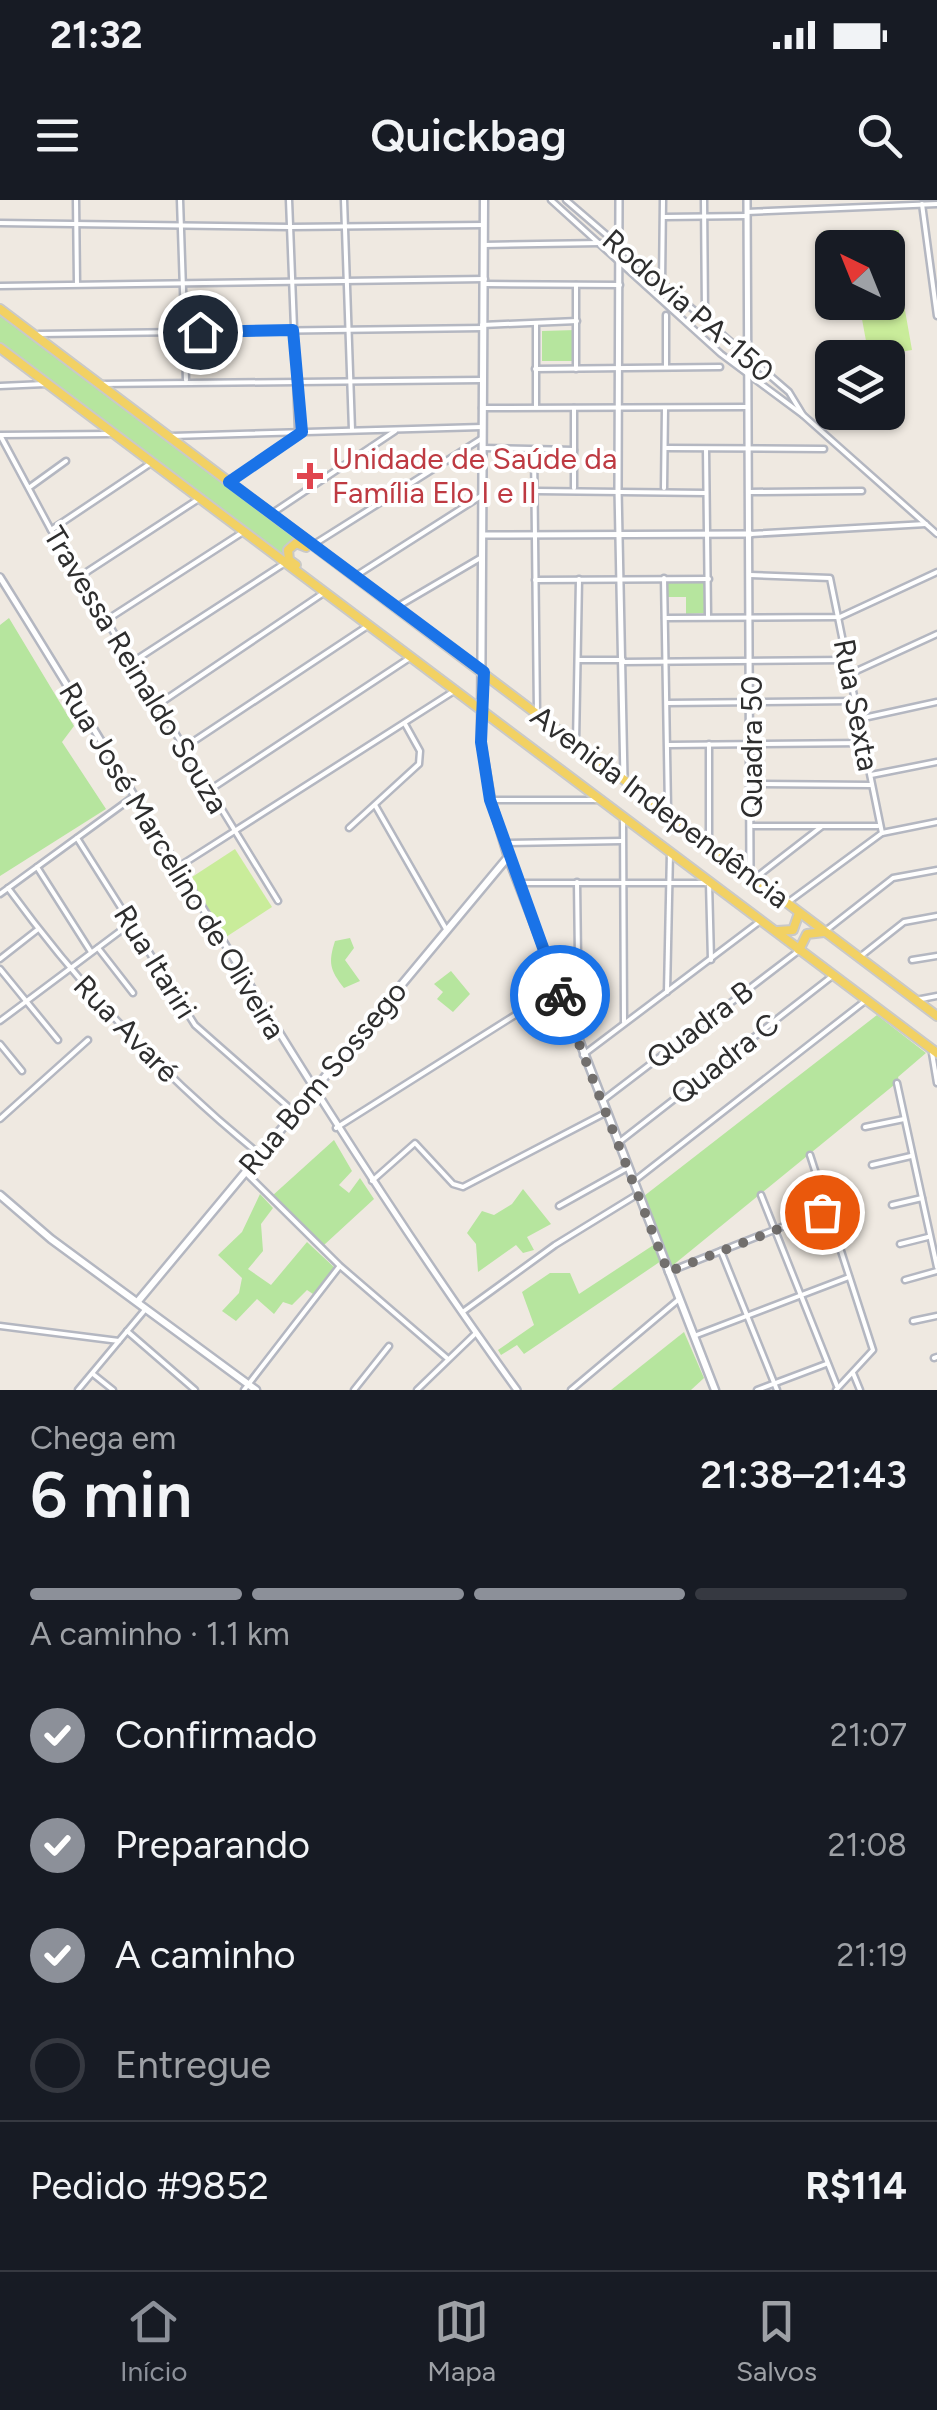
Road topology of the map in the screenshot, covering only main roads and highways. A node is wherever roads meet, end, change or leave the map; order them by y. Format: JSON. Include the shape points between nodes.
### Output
{"nodes":[{"id":1,"x":484,"y":200,"type":"edge"},
{"id":2,"x":0,"y":309,"type":"edge"},
{"id":3,"x":0,"y":348,"type":"edge"},
{"id":4,"x":368,"y":588,"type":"junction"},
{"id":5,"x":354,"y":615,"type":"junction"},
{"id":6,"x":484,"y":672,"type":"junction"},
{"id":7,"x":484,"y":712,"type":"junction"},
{"id":8,"x":508,"y":856,"type":"junction"},
{"id":9,"x":798,"y":911,"type":"junction"},
{"id":10,"x":773,"y":930,"type":"junction"},
{"id":11,"x":824,"y":932,"type":"junction"},
{"id":12,"x":799,"y":950,"type":"junction"},
{"id":13,"x":937,"y":1016,"type":"edge"},
{"id":14,"x":934,"y":1051,"type":"edge"},
{"id":15,"x":0,"y":1195,"type":"edge"},
{"id":16,"x":139,"y":1300,"type":"junction"},
{"id":17,"x":246,"y":1387,"type":"edge"},
{"id":18,"x":256,"y":1390,"type":"edge"},
{"id":19,"x":714,"y":1390,"type":"edge"}],
"edges":[{"from":1,"to":6,"type":"main road"},
{"from":2,"to":4,"type":"main road","name":"Avenida Independência"},
{"from":3,"to":5,"type":"main road","name":"Avenida Independência"},
{"from":4,"to":5,"type":"main road","via":[[301,544],[288,550],[289,560]]},
{"from":4,"to":6,"type":"main road","name":"Avenida Independência"},
{"from":5,"to":7,"type":"main road","name":"Avenida Independência"},
{"from":6,"to":7,"type":"main road"},
{"from":6,"to":9,"type":"main road","name":"Avenida Independência"},
{"from":7,"to":8,"type":"main road","via":[[481,742],[490,800]]},
{"from":7,"to":10,"type":"main road","name":"Avenida Independência"},
{"from":8,"to":16,"type":"main road","name":"Rua Bom Sossego"},
{"from":8,"to":19,"type":"main road"},
{"from":9,"to":10,"type":"main road","via":[[793,930]]},
{"from":9,"to":11,"type":"main road","name":"Avenida Independência"},
{"from":10,"to":12,"type":"main road","name":"Avenida Independência"},
{"from":11,"to":12,"type":"main road","via":[[808,934]]},
{"from":11,"to":13,"type":"main road","name":"Avenida Independência"},
{"from":12,"to":14,"type":"main road","name":"Avenida Independência"},
{"from":15,"to":16,"type":"main road"},
{"from":16,"to":17,"type":"main road"},
{"from":17,"to":18,"type":"main road"}]}
